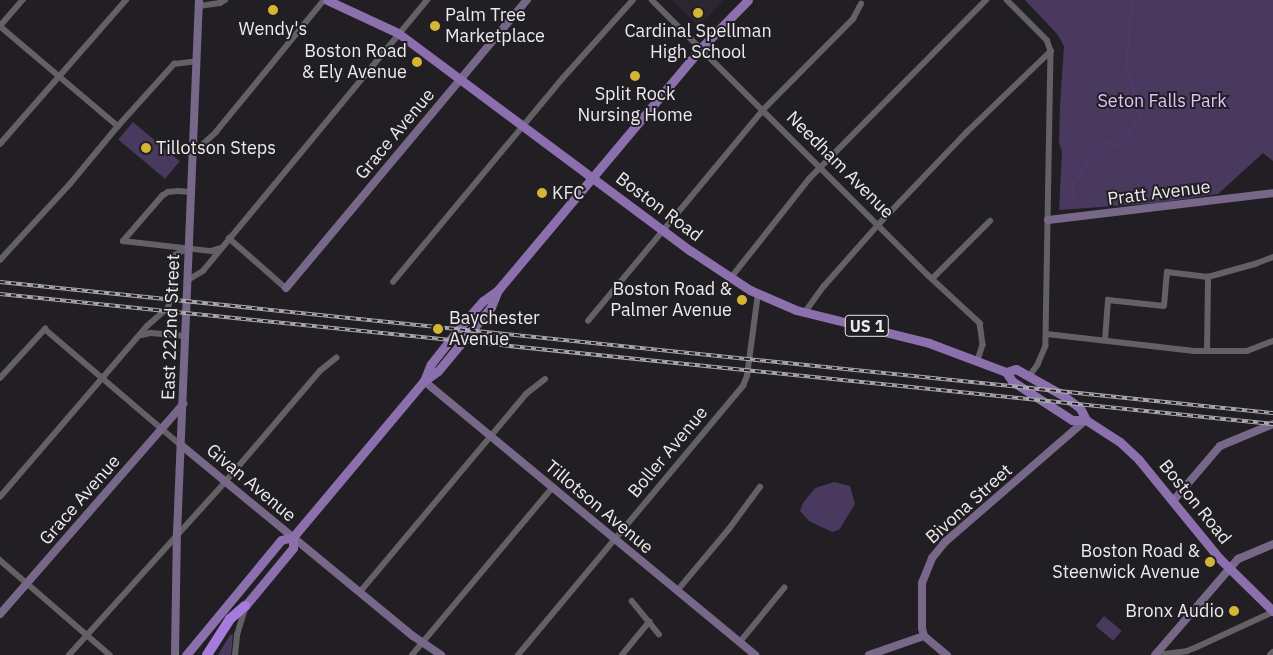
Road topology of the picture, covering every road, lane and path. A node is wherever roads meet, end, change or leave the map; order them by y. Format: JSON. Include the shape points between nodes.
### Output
{"nodes":[{"id":1,"x":23,"y":0,"type":"edge"},
{"id":2,"x":126,"y":0,"type":"edge"},
{"id":3,"x":225,"y":0,"type":"edge"},
{"id":4,"x":325,"y":0,"type":"edge"},
{"id":5,"x":427,"y":0,"type":"edge"},
{"id":6,"x":526,"y":0,"type":"edge"},
{"id":7,"x":633,"y":0,"type":"edge"},
{"id":8,"x":652,"y":0,"type":"edge"},
{"id":9,"x":748,"y":0,"type":"edge"},
{"id":10,"x":986,"y":0,"type":"edge"},
{"id":11,"x":1007,"y":0,"type":"edge"},
{"id":12,"x":199,"y":3,"type":"edge"},
{"id":13,"x":861,"y":4,"type":"dead end"},
{"id":14,"x":0,"y":26,"type":"edge"},
{"id":15,"x":398,"y":32,"type":"junction"},
{"id":16,"x":701,"y":48,"type":"junction"},
{"id":17,"x":1051,"y":51,"type":"junction"},
{"id":18,"x":197,"y":61,"type":"junction"},
{"id":19,"x":59,"y":77,"type":"junction"},
{"id":20,"x":460,"y":79,"type":"junction"},
{"id":21,"x":762,"y":110,"type":"junction"},
{"id":22,"x":118,"y":126,"type":"junction"},
{"id":23,"x":523,"y":126,"type":"junction"},
{"id":24,"x":0,"y":144,"type":"edge"},
{"id":25,"x":193,"y":153,"type":"junction"},
{"id":26,"x":820,"y":166,"type":"junction"},
{"id":27,"x":593,"y":178,"type":"junction"},
{"id":28,"x":191,"y":192,"type":"junction"},
{"id":29,"x":1273,"y":193,"type":"edge"},
{"id":30,"x":1048,"y":220,"type":"junction"},
{"id":31,"x":990,"y":221,"type":"dead end"},
{"id":32,"x":878,"y":225,"type":"junction"},
{"id":33,"x":663,"y":230,"type":"junction"},
{"id":34,"x":228,"y":238,"type":"junction"},
{"id":35,"x":222,"y":246,"type":"junction"},
{"id":36,"x":189,"y":248,"type":"junction"},
{"id":37,"x":1273,"y":257,"type":"edge"},
{"id":38,"x":0,"y":260,"type":"edge"},
{"id":39,"x":1208,"y":277,"type":"junction"},
{"id":40,"x":730,"y":279,"type":"junction"},
{"id":41,"x":932,"y":279,"type":"junction"},
{"id":42,"x":188,"y":280,"type":"junction"},
{"id":43,"x":393,"y":282,"type":"dead end"},
{"id":44,"x":286,"y":288,"type":"joint"},
{"id":45,"x":758,"y":294,"type":"junction"},
{"id":46,"x":805,"y":312,"type":"junction"},
{"id":47,"x":588,"y":321,"type":"dead end"},
{"id":48,"x":142,"y":334,"type":"junction"},
{"id":49,"x":1047,"y":334,"type":"junction"},
{"id":50,"x":186,"y":336,"type":"junction"},
{"id":51,"x":1105,"y":340,"type":"junction"},
{"id":52,"x":1273,"y":341,"type":"edge"},
{"id":53,"x":1207,"y":351,"type":"junction"},
{"id":54,"x":336,"y":358,"type":"dead end"},
{"id":55,"x":978,"y":360,"type":"junction"},
{"id":56,"x":1006,"y":372,"type":"junction"},
{"id":57,"x":1030,"y":376,"type":"junction"},
{"id":58,"x":0,"y":378,"type":"edge"},
{"id":59,"x":104,"y":378,"type":"junction"},
{"id":60,"x":545,"y":379,"type":"dead end"},
{"id":61,"x":424,"y":381,"type":"junction"},
{"id":62,"x":183,"y":404,"type":"junction"},
{"id":63,"x":1086,"y":420,"type":"junction"},
{"id":64,"x":1273,"y":424,"type":"edge"},
{"id":65,"x":162,"y":429,"type":"junction"},
{"id":66,"x":490,"y":436,"type":"junction"},
{"id":67,"x":181,"y":445,"type":"junction"},
{"id":68,"x":226,"y":481,"type":"junction"},
{"id":69,"x":760,"y":487,"type":"dead end"},
{"id":70,"x":552,"y":488,"type":"junction"},
{"id":71,"x":0,"y":497,"type":"edge"},
{"id":72,"x":1173,"y":501,"type":"junction"},
{"id":73,"x":177,"y":533,"type":"junction"},
{"id":74,"x":293,"y":537,"type":"junction"},
{"id":75,"x":614,"y":539,"type":"junction"},
{"id":76,"x":1273,"y":544,"type":"edge"},
{"id":77,"x":0,"y":560,"type":"edge"},
{"id":78,"x":1230,"y":569,"type":"junction"},
{"id":79,"x":27,"y":583,"type":"junction"},
{"id":80,"x":784,"y":588,"type":"dead end"},
{"id":81,"x":678,"y":591,"type":"junction"},
{"id":82,"x":360,"y":592,"type":"junction"},
{"id":83,"x":632,"y":601,"type":"dead end"},
{"id":84,"x":245,"y":606,"type":"junction"},
{"id":85,"x":1273,"y":611,"type":"edge"},
{"id":86,"x":0,"y":614,"type":"edge"},
{"id":87,"x":649,"y":622,"type":"junction"},
{"id":88,"x":659,"y":634,"type":"dead end"},
{"id":89,"x":87,"y":635,"type":"junction"},
{"id":90,"x":924,"y":636,"type":"junction"},
{"id":91,"x":423,"y":642,"type":"junction"},
{"id":92,"x":740,"y":642,"type":"junction"},
{"id":93,"x":1273,"y":652,"type":"edge"},
{"id":94,"x":69,"y":655,"type":"edge"},
{"id":95,"x":110,"y":655,"type":"edge"},
{"id":96,"x":175,"y":655,"type":"edge"},
{"id":97,"x":186,"y":655,"type":"edge"},
{"id":98,"x":207,"y":655,"type":"edge"},
{"id":99,"x":235,"y":655,"type":"edge"},
{"id":100,"x":412,"y":655,"type":"edge"},
{"id":101,"x":441,"y":655,"type":"edge"},
{"id":102,"x":518,"y":655,"type":"edge"},
{"id":103,"x":622,"y":655,"type":"edge"},
{"id":104,"x":755,"y":655,"type":"edge"},
{"id":105,"x":869,"y":655,"type":"edge"},
{"id":106,"x":947,"y":655,"type":"edge"},
{"id":107,"x":1156,"y":655,"type":"edge"},
{"id":108,"x":1270,"y":655,"type":"edge"}],
"edges":[{"from":1,"to":14,"type":"street"},
{"from":2,"to":19,"type":"street"},
{"from":3,"to":12,"type":"street"},
{"from":4,"to":15,"type":"main road","name":"Boston Road","number":"US 1"},
{"from":4,"to":25,"type":"street","via":[[216,132]]},
{"from":5,"to":15,"type":"street"},
{"from":6,"to":20,"type":"street","name":"Grace Avenue"},
{"from":7,"to":23,"type":"street"},
{"from":8,"to":16,"type":"street","name":"Needham Avenue"},
{"from":9,"to":16,"type":"main road"},
{"from":10,"to":26,"type":"street"},
{"from":11,"to":17,"type":"street","via":[[1047,40]]},
{"from":12,"to":18,"type":"street","name":"East 222nd Street"},
{"from":13,"to":21,"type":"street","via":[[853,19]]},
{"from":14,"to":19,"type":"street"},
{"from":15,"to":20,"type":"main road","name":"Boston Road","number":"US 1"},
{"from":15,"to":34,"type":"street"},
{"from":16,"to":21,"type":"street","name":"Needham Avenue"},
{"from":16,"to":27,"type":"main road"},
{"from":17,"to":30,"type":"street"},
{"from":17,"to":32,"type":"street"},
{"from":18,"to":22,"type":"street","via":[[174,64]]},
{"from":18,"to":25,"type":"street","name":"East 222nd Street"},
{"from":19,"to":22,"type":"street"},
{"from":19,"to":24,"type":"street"},
{"from":20,"to":23,"type":"main road","name":"Boston Road","number":"US 1"},
{"from":20,"to":44,"type":"street","name":"Grace Avenue"},
{"from":21,"to":26,"type":"street","name":"Needham Avenue"},
{"from":21,"to":33,"type":"street"},
{"from":22,"to":38,"type":"street"},
{"from":23,"to":27,"type":"main road","name":"Boston Road","number":"US 1"},
{"from":23,"to":43,"type":"street"},
{"from":25,"to":28,"type":"street","name":"East 222nd Street"},
{"from":26,"to":32,"type":"street","name":"Needham Avenue"},
{"from":26,"to":40,"type":"street"},
{"from":27,"to":33,"type":"main road","name":"Boston Road","number":"US 1"},
{"from":27,"to":61,"type":"main road","via":[[498,290],[483,301],[461,326],[431,364]]},
{"from":28,"to":36,"type":"street","name":"East 222nd Street"},
{"from":28,"to":36,"type":"street","via":[[168,192],[162,196],[123,240]]},
{"from":29,"to":30,"type":"street","name":"Pratt Avenue"},
{"from":30,"to":49,"type":"street"},
{"from":31,"to":41,"type":"street"},
{"from":32,"to":41,"type":"street","name":"Needham Avenue"},
{"from":32,"to":46,"type":"street"},
{"from":33,"to":40,"type":"main road","name":"Boston Road","number":"US 1"},
{"from":33,"to":47,"type":"street"},
{"from":34,"to":35,"type":"street"},
{"from":34,"to":44,"type":"street"},
{"from":35,"to":36,"type":"street","via":[[212,251]]},
{"from":35,"to":42,"type":"street","via":[[198,276]]},
{"from":36,"to":42,"type":"street","name":"East 222nd Street"},
{"from":36,"to":48,"type":"street","via":[[173,256],[168,308]]},
{"from":37,"to":39,"type":"street"},
{"from":39,"to":51,"type":"street","via":[[1167,272],[1164,306],[1108,300]]},
{"from":39,"to":53,"type":"street"},
{"from":40,"to":45,"type":"main road","name":"Boston Road","number":"US 1"},
{"from":41,"to":55,"type":"street","name":"Needham Avenue","via":[[980,323],[983,344]]},
{"from":42,"to":50,"type":"street","name":"East 222nd Street"},
{"from":45,"to":46,"type":"main road","name":"Boston Road","number":"US 1"},
{"from":45,"to":75,"type":"street","name":"Boller Avenue","via":[[743,386]]},
{"from":46,"to":55,"type":"main road","name":"Boston Road","number":"US 1","via":[[916,339]]},
{"from":48,"to":50,"type":"street"},
{"from":48,"to":59,"type":"street"},
{"from":49,"to":51,"type":"street"},
{"from":49,"to":57,"type":"street","via":[[1042,357]]},
{"from":50,"to":62,"type":"street","name":"East 222nd Street"},
{"from":51,"to":53,"type":"street"},
{"from":52,"to":53,"type":"street","via":[[1247,351]]},
{"from":54,"to":68,"type":"street","via":[[320,371]]},
{"from":55,"to":56,"type":"main road","name":"Boston Road","number":"US 1"},
{"from":56,"to":57,"type":"main road","name":"Boston Road","number":"US 1","via":[[1016,369]]},
{"from":56,"to":63,"type":"main road","name":"Boston Road","number":"US 1","via":[[1012,381],[1072,420]]},
{"from":57,"to":63,"type":"main road","name":"Boston Road","number":"US 1","via":[[1080,408]]},
{"from":58,"to":59,"type":"street","name":"Givan Avenue","via":[[45,329]]},
{"from":59,"to":65,"type":"street","name":"Givan Avenue"},
{"from":59,"to":71,"type":"street"},
{"from":60,"to":66,"type":"street","via":[[526,394]]},
{"from":61,"to":66,"type":"street","name":"Tillotson Avenue"},
{"from":61,"to":74,"type":"main road"},
{"from":62,"to":65,"type":"street","name":"Grace Avenue"},
{"from":62,"to":67,"type":"street","name":"East 222nd Street"},
{"from":63,"to":72,"type":"main road","name":"Boston Road","number":"US 1","via":[[1129,450]]},
{"from":63,"to":90,"type":"street","name":"Bivona Street","via":[[945,542],[932,558],[922,584]]},
{"from":64,"to":72,"type":"street","via":[[1220,446]]},
{"from":65,"to":67,"type":"street","name":"Givan Avenue"},
{"from":65,"to":79,"type":"street","name":"Grace Avenue"},
{"from":66,"to":70,"type":"street","name":"Tillotson Avenue"},
{"from":66,"to":82,"type":"street"},
{"from":67,"to":68,"type":"street","name":"Givan Avenue"},
{"from":67,"to":73,"type":"street","name":"East 222nd Street"},
{"from":68,"to":73,"type":"street"},
{"from":68,"to":74,"type":"street","name":"Givan Avenue"},
{"from":69,"to":81,"type":"street"},
{"from":70,"to":75,"type":"street","name":"Tillotson Avenue"},
{"from":70,"to":91,"type":"street"},
{"from":72,"to":78,"type":"main road","name":"Boston Road","number":"US 1"},
{"from":73,"to":89,"type":"street"},
{"from":73,"to":96,"type":"street","name":"East 222nd Street"},
{"from":74,"to":82,"type":"street","name":"Givan Avenue"},
{"from":74,"to":84,"type":"main road","via":[[293,548]]},
{"from":74,"to":97,"type":"main road","via":[[281,540]]},
{"from":75,"to":81,"type":"street","name":"Tillotson Avenue"},
{"from":75,"to":102,"type":"street","name":"Boller Avenue"},
{"from":76,"to":78,"type":"street","via":[[1238,559]]},
{"from":77,"to":79,"type":"street"},
{"from":78,"to":85,"type":"main road","name":"Boston Road","number":"US 1"},
{"from":78,"to":107,"type":"street"},
{"from":79,"to":86,"type":"street","name":"Grace Avenue"},
{"from":79,"to":89,"type":"street"},
{"from":80,"to":92,"type":"street"},
{"from":81,"to":92,"type":"street","name":"Tillotson Avenue"},
{"from":82,"to":91,"type":"street","name":"Givan Avenue"},
{"from":83,"to":87,"type":"street"},
{"from":84,"to":98,"type":"highway","via":[[230,619]]},
{"from":84,"to":99,"type":"street"},
{"from":85,"to":107,"type":"street","via":[[1197,648]]},
{"from":87,"to":88,"type":"street"},
{"from":87,"to":103,"type":"street"},
{"from":89,"to":94,"type":"street"},
{"from":89,"to":95,"type":"street"},
{"from":90,"to":105,"type":"street"},
{"from":90,"to":106,"type":"street"},
{"from":91,"to":100,"type":"street"},
{"from":91,"to":101,"type":"street","name":"Givan Avenue"},
{"from":92,"to":104,"type":"street","name":"Tillotson Avenue"},
{"from":93,"to":108,"type":"street"}]}
